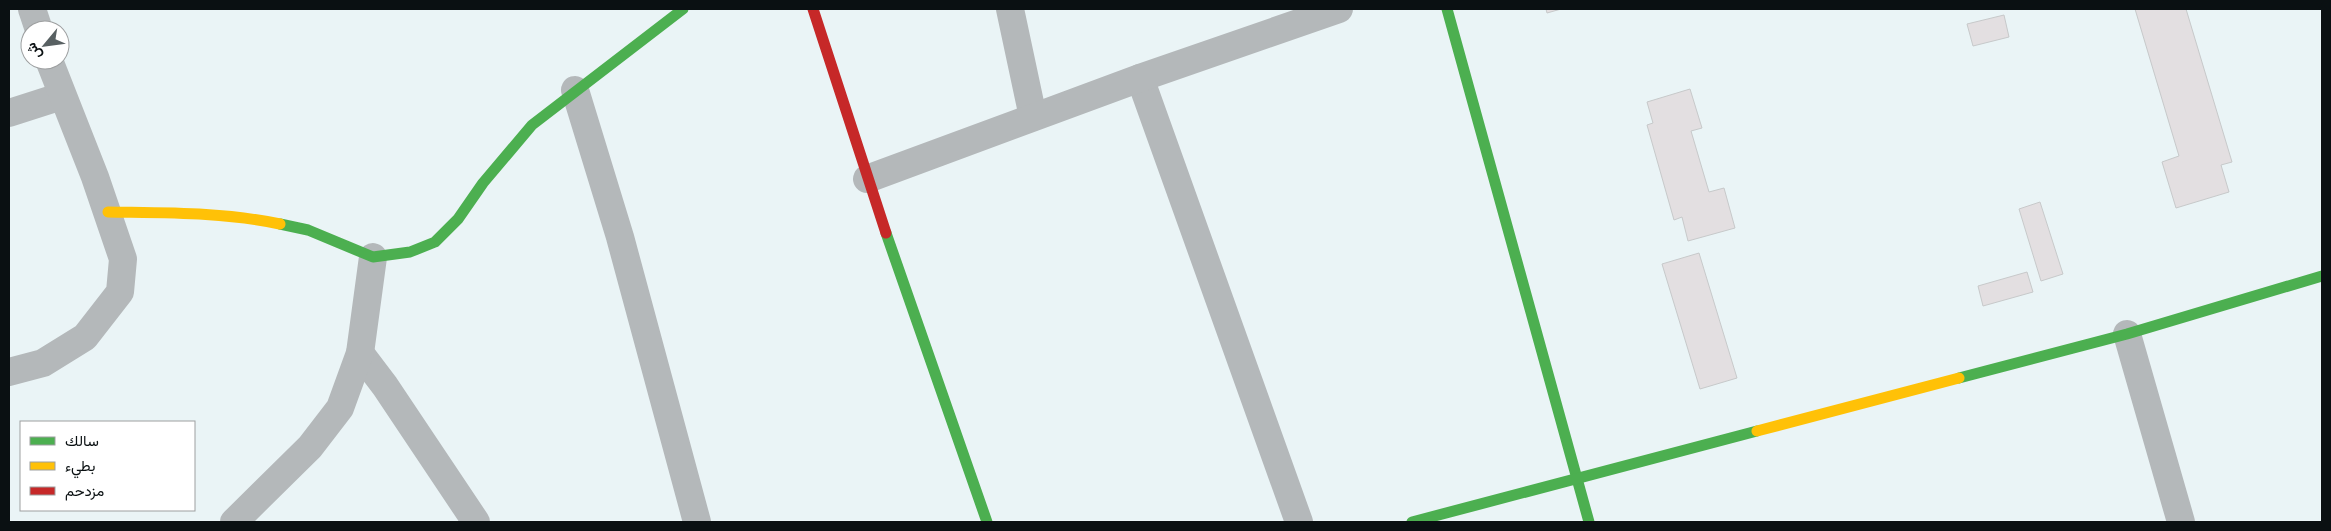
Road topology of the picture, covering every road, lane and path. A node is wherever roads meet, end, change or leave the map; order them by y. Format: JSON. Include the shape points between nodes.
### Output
{"nodes":[{"id":1,"x":683,"y":9,"type":"edge"},
{"id":2,"x":813,"y":9,"type":"edge"},
{"id":3,"x":1010,"y":9,"type":"edge"},
{"id":4,"x":1339,"y":9,"type":"edge"},
{"id":5,"x":1447,"y":9,"type":"edge"},
{"id":6,"x":53,"y":70,"type":"edge"},
{"id":7,"x":1140,"y":78,"type":"junction"},
{"id":8,"x":575,"y":90,"type":"junction"},
{"id":9,"x":62,"y":96,"type":"junction"},
{"id":10,"x":9,"y":113,"type":"edge"},
{"id":11,"x":1033,"y":118,"type":"junction"},
{"id":12,"x":867,"y":179,"type":"junction"},
{"id":13,"x":108,"y":212,"type":"junction"},
{"id":14,"x":373,"y":257,"type":"junction"},
{"id":15,"x":2322,"y":276,"type":"edge"},
{"id":16,"x":2127,"y":334,"type":"junction"},
{"id":17,"x":360,"y":353,"type":"junction"},
{"id":18,"x":9,"y":372,"type":"edge"},
{"id":19,"x":1576,"y":478,"type":"junction"},
{"id":20,"x":234,"y":522,"type":"edge"},
{"id":21,"x":476,"y":522,"type":"edge"},
{"id":22,"x":696,"y":522,"type":"edge"},
{"id":23,"x":987,"y":522,"type":"edge"},
{"id":24,"x":1299,"y":522,"type":"edge"},
{"id":25,"x":1412,"y":522,"type":"edge"},
{"id":26,"x":1589,"y":522,"type":"edge"},
{"id":27,"x":2181,"y":522,"type":"edge"}],
"edges":[{"from":1,"to":8,"type":"street"},
{"from":2,"to":12,"type":"street"},
{"from":3,"to":11,"type":"street"},
{"from":4,"to":7,"type":"street"},
{"from":5,"to":19,"type":"street"},
{"from":6,"to":9,"type":"street"},
{"from":7,"to":11,"type":"street"},
{"from":7,"to":24,"type":"street"},
{"from":8,"to":14,"type":"street","via":[[532,124],[483,182],[458,219],[435,242],[410,252]]},
{"from":8,"to":22,"type":"street","via":[[620,237]]},
{"from":9,"to":10,"type":"street"},
{"from":9,"to":13,"type":"street"},
{"from":11,"to":12,"type":"street"},
{"from":12,"to":23,"type":"street"},
{"from":13,"to":14,"type":"street","via":[[191,212],[246,217],[308,230]]},
{"from":13,"to":18,"type":"street","via":[[124,260],[120,292],[85,337],[44,363]]},
{"from":14,"to":17,"type":"street"},
{"from":15,"to":16,"type":"street"},
{"from":16,"to":19,"type":"street"},
{"from":16,"to":27,"type":"street"},
{"from":17,"to":20,"type":"street","via":[[340,408],[310,447]]},
{"from":17,"to":21,"type":"street"},
{"from":19,"to":25,"type":"street"},
{"from":19,"to":26,"type":"street"}]}
